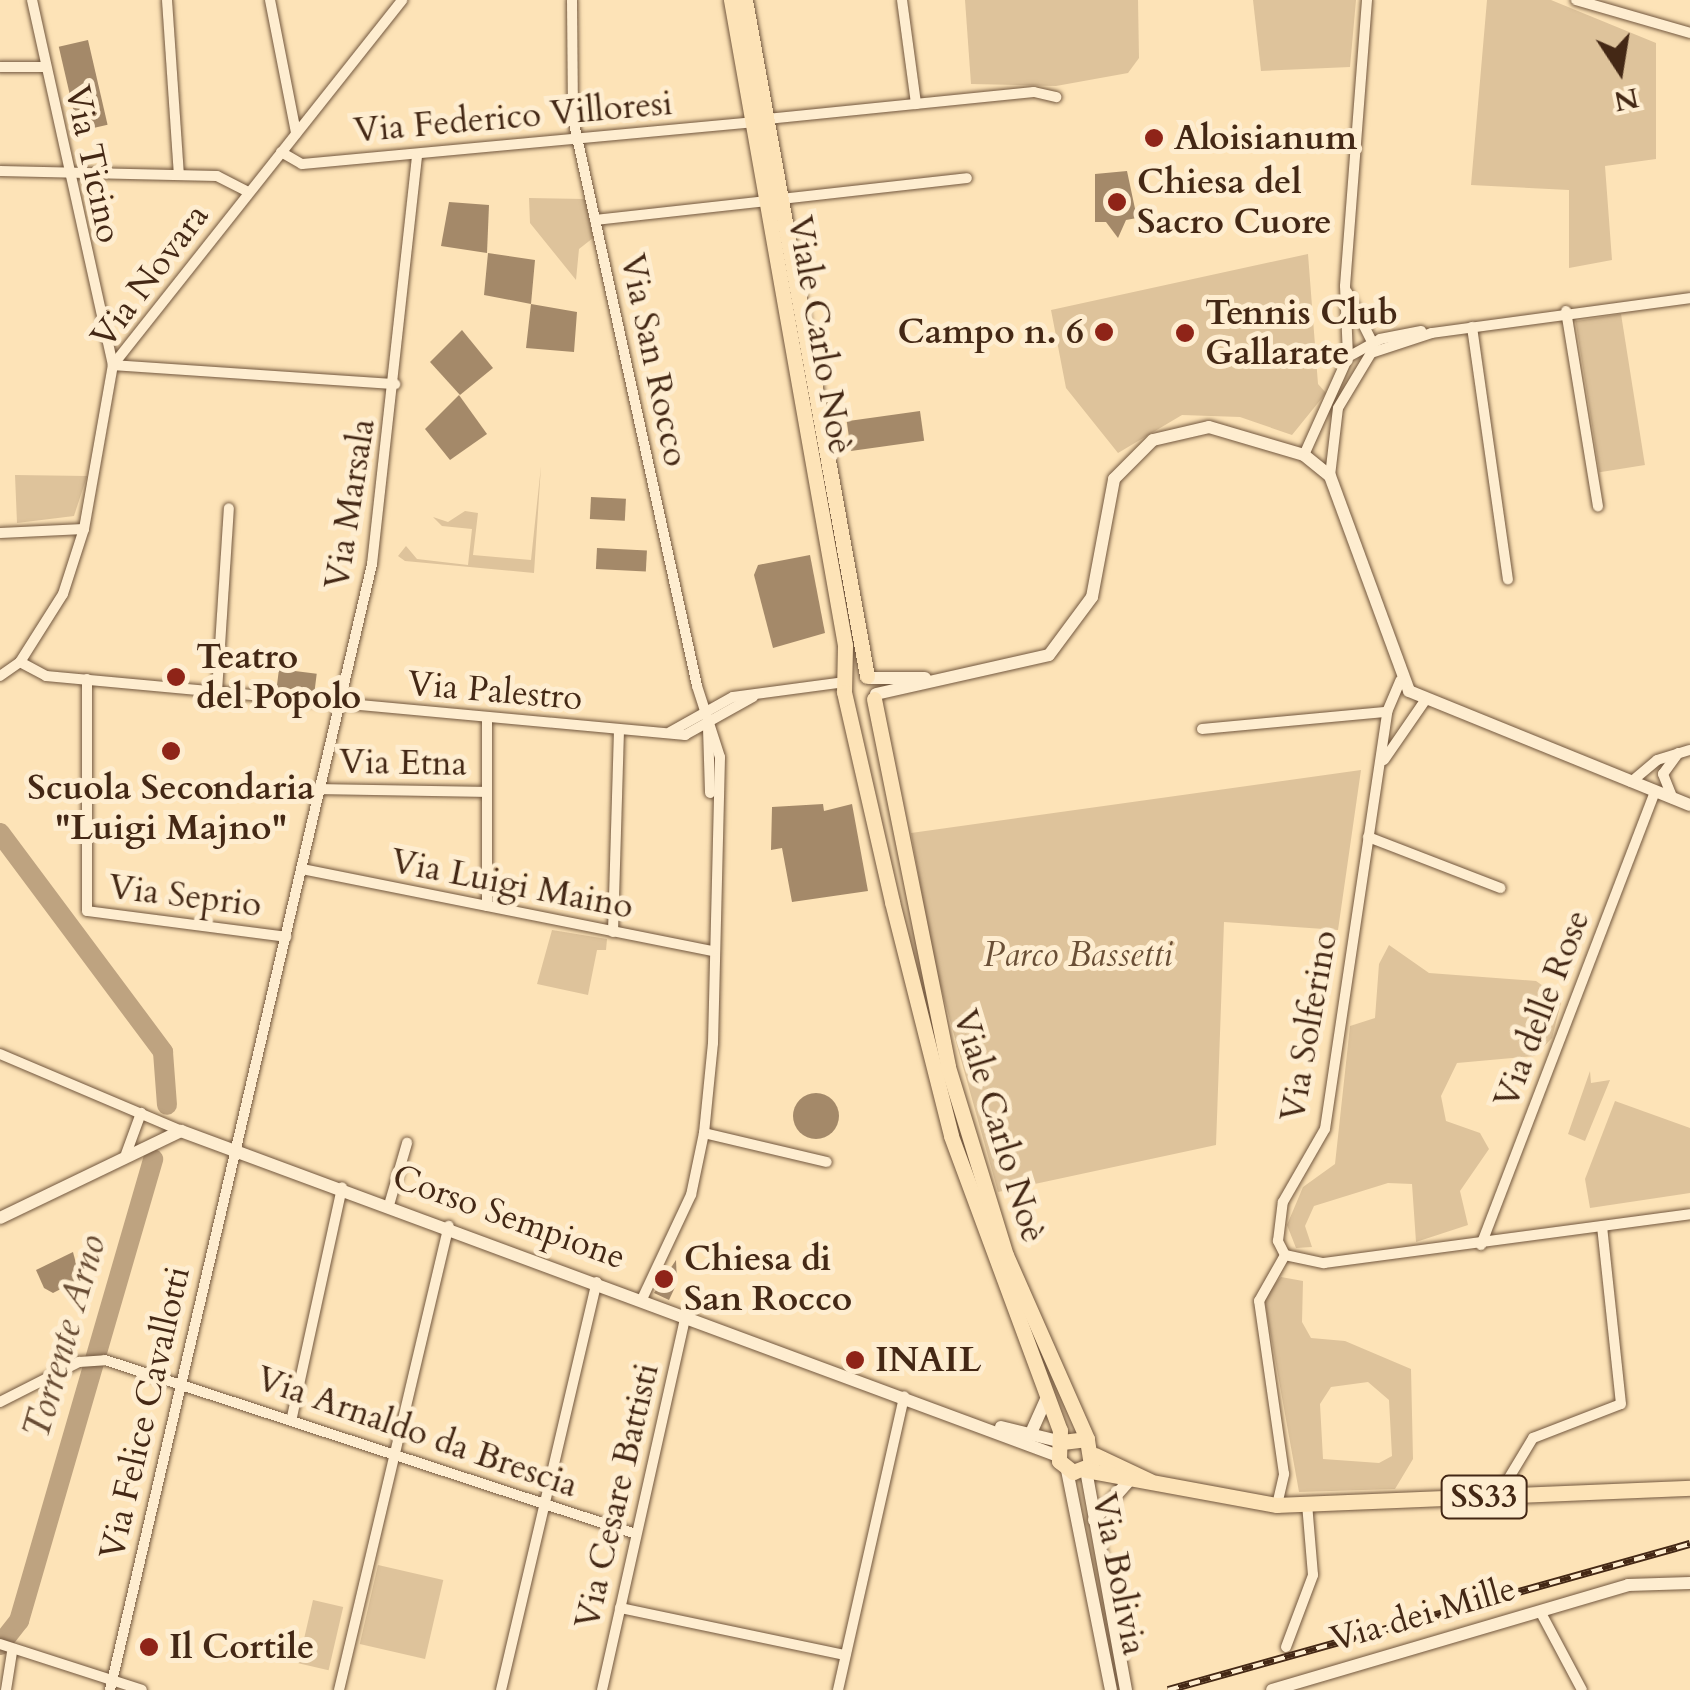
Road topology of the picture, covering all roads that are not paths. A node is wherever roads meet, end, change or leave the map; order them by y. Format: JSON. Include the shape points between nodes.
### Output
{"nodes":[{"id":1,"x":32,"y":0,"type":"edge"},
{"id":2,"x":167,"y":0,"type":"edge"},
{"id":3,"x":270,"y":0,"type":"edge"},
{"id":4,"x":402,"y":0,"type":"edge"},
{"id":5,"x":572,"y":0,"type":"edge"},
{"id":6,"x":731,"y":0,"type":"edge"},
{"id":7,"x":745,"y":0,"type":"edge"},
{"id":8,"x":902,"y":0,"type":"edge"},
{"id":9,"x":1367,"y":0,"type":"edge"},
{"id":10,"x":1576,"y":0,"type":"edge"},
{"id":11,"x":1690,"y":33,"type":"edge"},
{"id":12,"x":0,"y":67,"type":"edge"},
{"id":13,"x":44,"y":67,"type":"junction"},
{"id":14,"x":1056,"y":97,"type":"dead end"},
{"id":15,"x":916,"y":104,"type":"junction"},
{"id":16,"x":760,"y":121,"type":"junction"},
{"id":17,"x":296,"y":133,"type":"junction"},
{"id":18,"x":577,"y":138,"type":"junction"},
{"id":19,"x":281,"y":152,"type":"junction"},
{"id":20,"x":418,"y":154,"type":"junction"},
{"id":21,"x":0,"y":171,"type":"edge"},
{"id":22,"x":68,"y":173,"type":"junction"},
{"id":23,"x":179,"y":174,"type":"junction"},
{"id":24,"x":967,"y":178,"type":"dead end"},
{"id":25,"x":249,"y":192,"type":"junction"},
{"id":26,"x":774,"y":200,"type":"junction"},
{"id":27,"x":595,"y":220,"type":"junction"},
{"id":28,"x":1345,"y":286,"type":"junction"},
{"id":29,"x":1690,"y":298,"type":"edge"},
{"id":30,"x":1566,"y":311,"type":"junction"},
{"id":31,"x":1472,"y":327,"type":"junction"},
{"id":32,"x":1345,"y":338,"type":"junction"},
{"id":33,"x":101,"y":339,"type":"junction"},
{"id":34,"x":124,"y":348,"type":"junction"},
{"id":35,"x":1370,"y":348,"type":"junction"},
{"id":36,"x":1348,"y":356,"type":"junction"},
{"id":37,"x":113,"y":365,"type":"junction"},
{"id":38,"x":396,"y":384,"type":"junction"},
{"id":39,"x":1304,"y":455,"type":"junction"},
{"id":40,"x":1330,"y":476,"type":"junction"},
{"id":41,"x":1598,"y":506,"type":"dead end"},
{"id":42,"x":229,"y":508,"type":"dead end"},
{"id":43,"x":84,"y":528,"type":"junction"},
{"id":44,"x":0,"y":532,"type":"edge"},
{"id":45,"x":1508,"y":580,"type":"dead end"},
{"id":46,"x":20,"y":662,"type":"junction"},
{"id":47,"x":3,"y":670,"type":"edge"},
{"id":48,"x":87,"y":679,"type":"junction"},
{"id":49,"x":1400,"y":681,"type":"junction"},
{"id":50,"x":872,"y":687,"type":"junction"},
{"id":51,"x":848,"y":691,"type":"junction"},
{"id":52,"x":216,"y":692,"type":"junction"},
{"id":53,"x":753,"y":698,"type":"junction"},
{"id":54,"x":1424,"y":702,"type":"junction"},
{"id":55,"x":339,"y":705,"type":"junction"},
{"id":56,"x":1387,"y":712,"type":"junction"},
{"id":57,"x":706,"y":714,"type":"junction"},
{"id":58,"x":488,"y":720,"type":"junction"},
{"id":59,"x":708,"y":728,"type":"junction"},
{"id":60,"x":1202,"y":729,"type":"dead end"},
{"id":61,"x":620,"y":730,"type":"junction"},
{"id":62,"x":670,"y":732,"type":"junction"},
{"id":63,"x":1684,"y":751,"type":"edge"},
{"id":64,"x":1378,"y":775,"type":"junction"},
{"id":65,"x":1630,"y":782,"type":"junction"},
{"id":66,"x":320,"y":788,"type":"junction"},
{"id":67,"x":486,"y":792,"type":"junction"},
{"id":68,"x":1654,"y":792,"type":"junction"},
{"id":69,"x":1673,"y":799,"type":"junction"},
{"id":70,"x":1690,"y":805,"type":"edge"},
{"id":71,"x":1368,"y":837,"type":"junction"},
{"id":72,"x":302,"y":870,"type":"junction"},
{"id":73,"x":1500,"y":888,"type":"dead end"},
{"id":74,"x":487,"y":907,"type":"junction"},
{"id":75,"x":613,"y":932,"type":"junction"},
{"id":76,"x":286,"y":936,"type":"junction"},
{"id":77,"x":712,"y":951,"type":"junction"},
{"id":78,"x":0,"y":1054,"type":"edge"},
{"id":79,"x":141,"y":1114,"type":"junction"},
{"id":80,"x":181,"y":1131,"type":"junction"},
{"id":81,"x":704,"y":1132,"type":"junction"},
{"id":82,"x":407,"y":1144,"type":"dead end"},
{"id":83,"x":235,"y":1148,"type":"junction"},
{"id":84,"x":126,"y":1154,"type":"junction"},
{"id":85,"x":828,"y":1162,"type":"dead end"},
{"id":86,"x":342,"y":1187,"type":"junction"},
{"id":87,"x":389,"y":1205,"type":"junction"},
{"id":88,"x":1690,"y":1214,"type":"edge"},
{"id":89,"x":0,"y":1218,"type":"edge"},
{"id":90,"x":448,"y":1226,"type":"junction"},
{"id":91,"x":1602,"y":1227,"type":"junction"},
{"id":92,"x":1481,"y":1245,"type":"junction"},
{"id":93,"x":1286,"y":1255,"type":"junction"},
{"id":94,"x":597,"y":1282,"type":"junction"},
{"id":95,"x":642,"y":1299,"type":"junction"},
{"id":96,"x":686,"y":1315,"type":"junction"},
{"id":97,"x":181,"y":1380,"type":"junction"},
{"id":98,"x":904,"y":1395,"type":"junction"},
{"id":99,"x":1048,"y":1397,"type":"junction"},
{"id":100,"x":0,"y":1402,"type":"edge"},
{"id":101,"x":292,"y":1417,"type":"junction"},
{"id":102,"x":984,"y":1425,"type":"junction"},
{"id":103,"x":1031,"y":1433,"type":"junction"},
{"id":104,"x":1087,"y":1439,"type":"junction"},
{"id":105,"x":395,"y":1454,"type":"junction"},
{"id":106,"x":1062,"y":1456,"type":"junction"},
{"id":107,"x":1090,"y":1462,"type":"junction"},
{"id":108,"x":1127,"y":1483,"type":"junction"},
{"id":109,"x":1690,"y":1488,"type":"edge"},
{"id":110,"x":1172,"y":1491,"type":"junction"},
{"id":111,"x":1498,"y":1496,"type":"junction"},
{"id":112,"x":1307,"y":1504,"type":"junction"},
{"id":113,"x":544,"y":1505,"type":"junction"},
{"id":114,"x":1277,"y":1506,"type":"junction"},
{"id":115,"x":1094,"y":1522,"type":"junction"},
{"id":116,"x":636,"y":1534,"type":"junction"},
{"id":117,"x":1690,"y":1584,"type":"edge"},
{"id":118,"x":620,"y":1608,"type":"junction"},
{"id":119,"x":1540,"y":1611,"type":"junction"},
{"id":120,"x":1286,"y":1647,"type":"dead end"},
{"id":121,"x":6,"y":1648,"type":"edge"},
{"id":122,"x":845,"y":1655,"type":"junction"},
{"id":123,"x":111,"y":1686,"type":"edge"},
{"id":124,"x":1295,"y":1686,"type":"edge"},
{"id":125,"x":6,"y":1690,"type":"edge"},
{"id":126,"x":142,"y":1690,"type":"edge"},
{"id":127,"x":338,"y":1690,"type":"edge"},
{"id":128,"x":501,"y":1690,"type":"edge"},
{"id":129,"x":602,"y":1690,"type":"edge"},
{"id":130,"x":838,"y":1690,"type":"edge"},
{"id":131,"x":1111,"y":1690,"type":"edge"},
{"id":132,"x":1126,"y":1690,"type":"edge"},
{"id":133,"x":1272,"y":1690,"type":"edge"},
{"id":134,"x":1582,"y":1690,"type":"edge"}],
"edges":[{"from":1,"to":13,"type":"street","name":"Via Ticino"},
{"from":2,"to":23,"type":"street"},
{"from":3,"to":17,"type":"street"},
{"from":4,"to":17,"type":"street","name":"Via Novara"},
{"from":5,"to":18,"type":"street","name":"Via San Rocco"},
{"from":6,"to":16,"type":"main road","name":"Viale Carlo Noè"},
{"from":7,"to":16,"type":"main road","name":"Viale Carlo Noè"},
{"from":8,"to":15,"type":"street"},
{"from":9,"to":28,"type":"street"},
{"from":10,"to":11,"type":"street"},
{"from":12,"to":13,"type":"street"},
{"from":13,"to":22,"type":"street","name":"Via Ticino"},
{"from":14,"to":15,"type":"street","name":"Via Federico Villoresi","via":[[1034,92]]},
{"from":15,"to":16,"type":"street","name":"Via Federico Villoresi"},
{"from":16,"to":18,"type":"street","name":"Via Federico Villoresi"},
{"from":16,"to":26,"type":"main road","name":"Viale Carlo Noè"},
{"from":17,"to":19,"type":"street","name":"Via Novara"},
{"from":18,"to":20,"type":"street","name":"Via Federico Villoresi"},
{"from":18,"to":27,"type":"street","name":"Via San Rocco"},
{"from":19,"to":20,"type":"street","name":"Via Federico Villoresi","via":[[302,164]]},
{"from":19,"to":25,"type":"street","name":"Via Novara"},
{"from":20,"to":38,"type":"street","name":"Via Marsala"},
{"from":21,"to":22,"type":"street"},
{"from":22,"to":23,"type":"street"},
{"from":22,"to":33,"type":"street","name":"Via Ticino"},
{"from":23,"to":25,"type":"street","via":[[228,177]]},
{"from":24,"to":26,"type":"street"},
{"from":25,"to":34,"type":"street","name":"Via Novara"},
{"from":26,"to":27,"type":"street"},
{"from":26,"to":50,"type":"main road","name":"Viale Carlo Noè"},
{"from":26,"to":51,"type":"main road","name":"Viale Carlo Noè"},
{"from":27,"to":57,"type":"street","name":"Via San Rocco"},
{"from":28,"to":32,"type":"street"},
{"from":28,"to":35,"type":"street"},
{"from":29,"to":30,"type":"street"},
{"from":30,"to":31,"type":"street"},
{"from":30,"to":41,"type":"street"},
{"from":31,"to":35,"type":"street"},
{"from":31,"to":45,"type":"street"},
{"from":32,"to":35,"type":"street"},
{"from":32,"to":36,"type":"street"},
{"from":33,"to":34,"type":"street"},
{"from":33,"to":37,"type":"street","name":"Via Ticino"},
{"from":34,"to":37,"type":"street","name":"Via Novara"},
{"from":35,"to":36,"type":"street"},
{"from":35,"to":40,"type":"street","via":[[1338,408]]},
{"from":36,"to":39,"type":"street"},
{"from":37,"to":38,"type":"street"},
{"from":37,"to":43,"type":"street","name":"Via Novara"},
{"from":38,"to":55,"type":"street","name":"Via Marsala","via":[[384,505]]},
{"from":39,"to":40,"type":"street"},
{"from":39,"to":50,"type":"street","via":[[1209,427],[1152,440],[1114,479],[1092,597],[1070,636],[1030,662]]},
{"from":40,"to":49,"type":"street"},
{"from":42,"to":52,"type":"street"},
{"from":43,"to":44,"type":"street"},
{"from":43,"to":46,"type":"street","name":"Via Novara","via":[[63,594]]},
{"from":46,"to":47,"type":"street","name":"Via Novara"},
{"from":46,"to":48,"type":"street","name":"Via Palestro","via":[[46,676]]},
{"from":48,"to":52,"type":"street","name":"Via Palestro"},
{"from":48,"to":76,"type":"street","name":"Via Seprio","via":[[87,911]]},
{"from":49,"to":54,"type":"street"},
{"from":49,"to":56,"type":"street","name":"Via Solferino"},
{"from":50,"to":51,"type":"main road"},
{"from":50,"to":51,"type":"main road"},
{"from":50,"to":104,"type":"main road","name":"Viale Carlo Noè","via":[[943,1052],[1006,1256]]},
{"from":51,"to":53,"type":"street","name":"Via Palestro"},
{"from":51,"to":99,"type":"main road","name":"Viale Carlo Noè","via":[[942,1101]]},
{"from":52,"to":55,"type":"street","name":"Via Palestro"},
{"from":53,"to":57,"type":"street","name":"Via Palestro","via":[[733,697]]},
{"from":53,"to":59,"type":"street","name":"Via Palestro"},
{"from":54,"to":64,"type":"street","name":"Via Solferino","via":[[1396,735]]},
{"from":54,"to":65,"type":"street"},
{"from":55,"to":58,"type":"street","name":"Via Palestro"},
{"from":55,"to":66,"type":"street","name":"Via Marsala"},
{"from":56,"to":60,"type":"street"},
{"from":56,"to":64,"type":"street","name":"Via Solferino"},
{"from":57,"to":59,"type":"street","name":"Via San Rocco"},
{"from":57,"to":62,"type":"street","name":"Via Palestro"},
{"from":58,"to":61,"type":"street","name":"Via Palestro"},
{"from":58,"to":67,"type":"street"},
{"from":59,"to":62,"type":"street","name":"Via Palestro"},
{"from":59,"to":77,"type":"street","name":"Via San Rocco","via":[[720,756]]},
{"from":61,"to":62,"type":"street","name":"Via Palestro"},
{"from":61,"to":75,"type":"street"},
{"from":63,"to":65,"type":"street"},
{"from":63,"to":69,"type":"street","via":[[1663,774]]},
{"from":64,"to":71,"type":"street","name":"Via Solferino"},
{"from":65,"to":68,"type":"street"},
{"from":66,"to":67,"type":"street","name":"Via Etna"},
{"from":66,"to":72,"type":"street","name":"Via Marsala"},
{"from":67,"to":74,"type":"street"},
{"from":68,"to":69,"type":"street"},
{"from":68,"to":92,"type":"street","name":"Via delle Rose"},
{"from":69,"to":70,"type":"street"},
{"from":71,"to":73,"type":"street"},
{"from":71,"to":93,"type":"street","name":"Via Solferino","via":[[1325,1129],[1283,1202],[1278,1241]]},
{"from":72,"to":74,"type":"street","name":"Via Luigi Maino"},
{"from":72,"to":76,"type":"street","name":"Via Marsala"},
{"from":74,"to":75,"type":"street","name":"Via Luigi Maino"},
{"from":75,"to":77,"type":"street","name":"Via Luigi Maino"},
{"from":76,"to":83,"type":"street","name":"Via Marsala"},
{"from":77,"to":81,"type":"street","name":"Via San Rocco"},
{"from":78,"to":79,"type":"street"},
{"from":79,"to":80,"type":"street"},
{"from":79,"to":84,"type":"street"},
{"from":80,"to":83,"type":"street","name":"Corso Sempione"},
{"from":80,"to":84,"type":"street"},
{"from":81,"to":85,"type":"street"},
{"from":81,"to":95,"type":"street","name":"Via San Rocco","via":[[691,1195]]},
{"from":82,"to":87,"type":"street"},
{"from":83,"to":86,"type":"street","name":"Corso Sempione"},
{"from":83,"to":97,"type":"street","name":"Via Felice Cavallotti"},
{"from":84,"to":89,"type":"street"},
{"from":86,"to":87,"type":"street","name":"Corso Sempione"},
{"from":86,"to":101,"type":"street"},
{"from":87,"to":90,"type":"street","name":"Corso Sempione"},
{"from":88,"to":91,"type":"street"},
{"from":90,"to":94,"type":"street","name":"Corso Sempione"},
{"from":90,"to":105,"type":"street"},
{"from":91,"to":92,"type":"street"},
{"from":91,"to":111,"type":"street","via":[[1621,1404],[1532,1438]]},
{"from":92,"to":93,"type":"street","via":[[1324,1264]]},
{"from":93,"to":114,"type":"street","via":[[1258,1301],[1284,1474]]},
{"from":94,"to":95,"type":"street","name":"Corso Sempione"},
{"from":94,"to":113,"type":"street"},
{"from":95,"to":96,"type":"street","name":"Corso Sempione"},
{"from":96,"to":98,"type":"street","name":"Corso Sempione"},
{"from":96,"to":116,"type":"street","name":"Via Cesare Battisti"},
{"from":97,"to":100,"type":"street","name":"Via Arnaldo da Brescia","via":[[104,1360],[79,1362]]},
{"from":97,"to":101,"type":"street","name":"Via Arnaldo da Brescia"},
{"from":97,"to":123,"type":"street","name":"Via Felice Cavallotti"},
{"from":98,"to":102,"type":"street","name":"Corso Sempione"},
{"from":98,"to":122,"type":"street"},
{"from":99,"to":103,"type":"street"},
{"from":99,"to":106,"type":"main road","name":"Viale Carlo Noè"},
{"from":101,"to":105,"type":"street","name":"Via Arnaldo da Brescia"},
{"from":102,"to":103,"type":"street","name":"Corso Sempione"},
{"from":102,"to":106,"type":"street","name":"Corso Sempione"},
{"from":103,"to":106,"type":"street","name":"Corso Sempione"},
{"from":104,"to":106,"type":"main road"},
{"from":104,"to":107,"type":"main road","name":"Viale Carlo Noè"},
{"from":105,"to":113,"type":"street","name":"Via Arnaldo da Brescia"},
{"from":105,"to":127,"type":"street"},
{"from":106,"to":107,"type":"main road"},
{"from":106,"to":131,"type":"street","name":"Via Bolivia"},
{"from":107,"to":108,"type":"main road"},
{"from":107,"to":110,"type":"main road"},
{"from":107,"to":115,"type":"street","name":"Via Bolivia"},
{"from":108,"to":110,"type":"main road"},
{"from":108,"to":115,"type":"street","name":"Via Bolivia","via":[[1105,1499]]},
{"from":109,"to":111,"type":"main road","number":"SS33"},
{"from":110,"to":114,"type":"main road"},
{"from":111,"to":112,"type":"main road","number":"SS33"},
{"from":112,"to":114,"type":"main road","number":"SS33"},
{"from":112,"to":120,"type":"street","via":[[1313,1575]]},
{"from":113,"to":116,"type":"street","name":"Via Arnaldo da Brescia"},
{"from":113,"to":128,"type":"street"},
{"from":115,"to":132,"type":"street","name":"Via Bolivia"},
{"from":116,"to":118,"type":"street","name":"Via Cesare Battisti"},
{"from":117,"to":119,"type":"street","via":[[1644,1581]]},
{"from":118,"to":122,"type":"street"},
{"from":118,"to":129,"type":"street","name":"Via Cesare Battisti"},
{"from":119,"to":124,"type":"street","name":"Via dei Mille"},
{"from":119,"to":134,"type":"street","name":"Via dei Mille"},
{"from":121,"to":123,"type":"street"},
{"from":121,"to":125,"type":"street"},
{"from":122,"to":130,"type":"street"},
{"from":123,"to":126,"type":"street"},
{"from":124,"to":133,"type":"street"}]}
